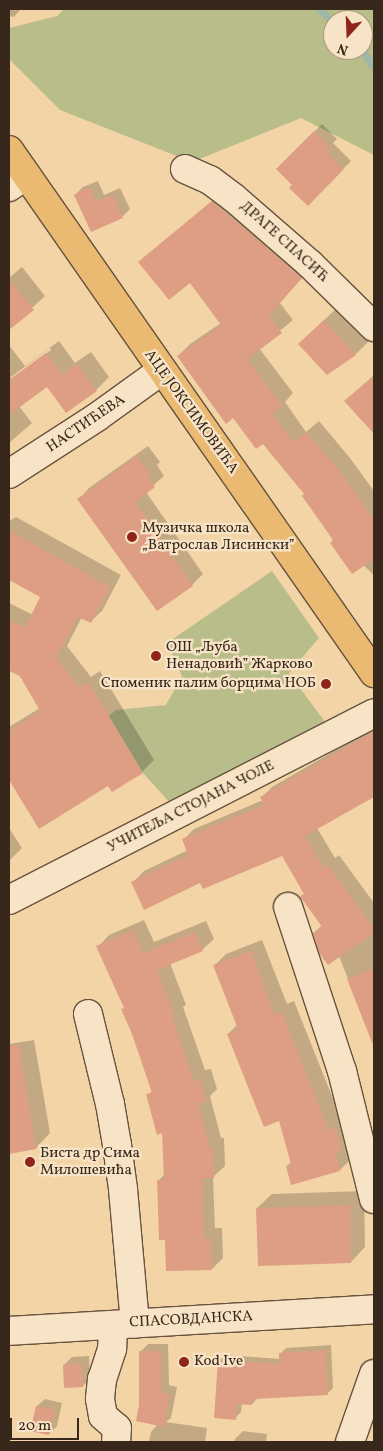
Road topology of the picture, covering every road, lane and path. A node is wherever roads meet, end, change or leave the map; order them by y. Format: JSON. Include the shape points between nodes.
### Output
{"nodes":[{"id":1,"x":9,"y":150,"type":"edge"},
{"id":2,"x":184,"y":169,"type":"dead end"},
{"id":3,"x":17,"y":181,"type":"edge"},
{"id":4,"x":374,"y":327,"type":"edge"},
{"id":5,"x":161,"y":371,"type":"junction"},
{"id":6,"x":9,"y":474,"type":"edge"},
{"id":7,"x":374,"y":673,"type":"edge"},
{"id":8,"x":374,"y":713,"type":"edge"},
{"id":9,"x":9,"y":900,"type":"edge"},
{"id":10,"x":288,"y":907,"type":"dead end"},
{"id":11,"x":88,"y":1014,"type":"dead end"},
{"id":12,"x":374,"y":1199,"type":"edge"},
{"id":13,"x":374,"y":1309,"type":"edge"},
{"id":14,"x":124,"y":1324,"type":"junction"},
{"id":15,"x":9,"y":1332,"type":"edge"},
{"id":16,"x":374,"y":1374,"type":"edge"},
{"id":17,"x":116,"y":1435,"type":"edge"},
{"id":18,"x":350,"y":1442,"type":"edge"}],
"edges":[{"from":1,"to":3,"type":"main road","name":"АЦЕ ЈОКСИМОВИЋА"},
{"from":2,"to":4,"type":"street","name":"ДРАГЕ СПАСИЋ","via":[[210,180],[234,198],[310,264]]},
{"from":3,"to":5,"type":"main road","name":"АЦЕ ЈОКСИМОВИЋА"},
{"from":5,"to":6,"type":"street","name":"НАСТИЋЕВА"},
{"from":5,"to":7,"type":"main road","name":"АЦЕ ЈОКСИМОВИЋА","via":[[280,535]]},
{"from":8,"to":9,"type":"street","name":"УЧИТЕЉА СТОЈАНА ЧОЛЕ"},
{"from":10,"to":12,"type":"street","via":[[342,1071]]},
{"from":11,"to":14,"type":"street","via":[[110,1104],[123,1189]]},
{"from":13,"to":14,"type":"street","name":"СПАСОВДАНСКА"},
{"from":14,"to":15,"type":"street","name":"СПАСОВДАНСКА"},
{"from":14,"to":17,"type":"street","via":[[102,1379],[100,1399],[103,1416]]},
{"from":16,"to":18,"type":"street"}]}
